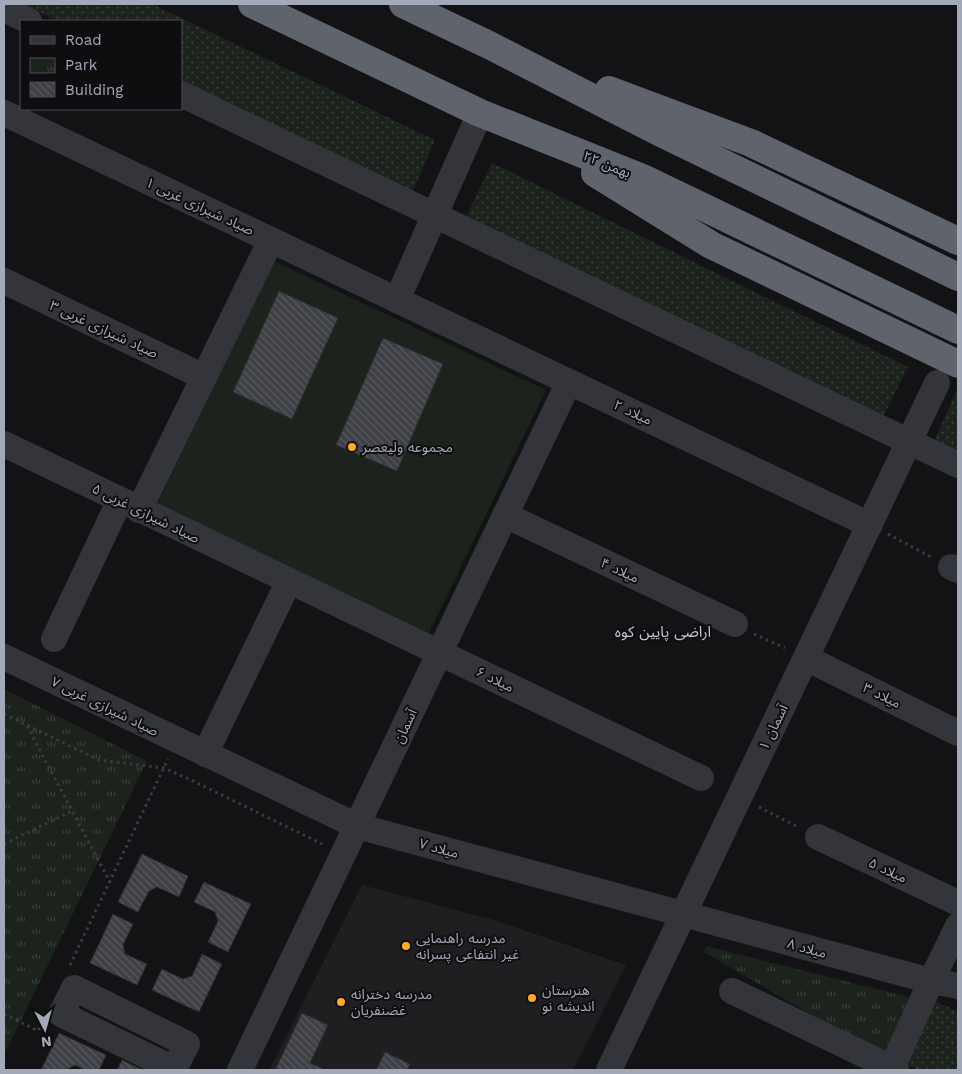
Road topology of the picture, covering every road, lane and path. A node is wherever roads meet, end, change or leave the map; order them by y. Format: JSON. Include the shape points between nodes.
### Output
{"nodes":[{"id":1,"x":252,"y":4,"type":"edge"},
{"id":2,"x":403,"y":4,"type":"edge"},
{"id":3,"x":4,"y":9,"type":"edge"},
{"id":4,"x":27,"y":20,"type":"edge"},
{"id":5,"x":487,"y":44,"type":"junction"},
{"id":6,"x":182,"y":94,"type":"edge"},
{"id":7,"x":4,"y":113,"type":"edge"},
{"id":8,"x":480,"y":113,"type":"junction"},
{"id":9,"x":530,"y":133,"type":"junction"},
{"id":10,"x":434,"y":216,"type":"junction"},
{"id":11,"x":271,"y":240,"type":"junction"},
{"id":12,"x":958,"y":241,"type":"edge"},
{"id":13,"x":958,"y":276,"type":"edge"},
{"id":14,"x":4,"y":281,"type":"edge"},
{"id":15,"x":397,"y":300,"type":"junction"},
{"id":16,"x":958,"y":330,"type":"edge"},
{"id":17,"x":958,"y":364,"type":"edge"},
{"id":18,"x":204,"y":377,"type":"junction"},
{"id":19,"x":569,"y":382,"type":"junction"},
{"id":20,"x":937,"y":383,"type":"dead end"},
{"id":21,"x":909,"y":442,"type":"junction"},
{"id":22,"x":4,"y":444,"type":"edge"},
{"id":23,"x":958,"y":465,"type":"edge"},
{"id":24,"x":130,"y":505,"type":"junction"},
{"id":25,"x":505,"y":515,"type":"junction"},
{"id":26,"x":870,"y":525,"type":"junction"},
{"id":27,"x":954,"y":568,"type":"edge"},
{"id":28,"x":289,"y":581,"type":"junction"},
{"id":29,"x":735,"y":624,"type":"joint"},
{"id":30,"x":54,"y":639,"type":"dead end"},
{"id":31,"x":440,"y":652,"type":"junction"},
{"id":32,"x":4,"y":658,"type":"edge"},
{"id":33,"x":806,"y":658,"type":"junction"},
{"id":34,"x":4,"y":714,"type":"edge"},
{"id":35,"x":27,"y":726,"type":"junction"},
{"id":36,"x":958,"y":732,"type":"edge"},
{"id":37,"x":177,"y":740,"type":"junction"},
{"id":38,"x":206,"y":754,"type":"junction"},
{"id":39,"x":164,"y":768,"type":"junction"},
{"id":40,"x":701,"y":778,"type":"dead end"},
{"id":41,"x":72,"y":810,"type":"junction"},
{"id":42,"x":357,"y":826,"type":"junction"},
{"id":43,"x":818,"y":837,"type":"dead end"},
{"id":44,"x":4,"y":844,"type":"edge"},
{"id":45,"x":343,"y":854,"type":"junction"},
{"id":46,"x":110,"y":882,"type":"dead end"},
{"id":47,"x":958,"y":903,"type":"edge"},
{"id":48,"x":683,"y":914,"type":"junction"},
{"id":49,"x":958,"y":926,"type":"edge"},
{"id":50,"x":68,"y":968,"type":"dead end"},
{"id":51,"x":931,"y":981,"type":"junction"},
{"id":52,"x":958,"y":986,"type":"edge"},
{"id":53,"x":732,"y":991,"type":"dead end"},
{"id":54,"x":958,"y":997,"type":"edge"},
{"id":55,"x":4,"y":1014,"type":"edge"},
{"id":56,"x":42,"y":1022,"type":"dead end"},
{"id":57,"x":894,"y":1069,"type":"edge"},
{"id":58,"x":240,"y":1070,"type":"edge"},
{"id":59,"x":609,"y":1070,"type":"edge"}],
"edges":[{"from":1,"to":8,"type":"highway","name":"۲۲ بهمن"},
{"from":2,"to":5,"type":"highway"},
{"from":3,"to":4,"type":"street"},
{"from":5,"to":12,"type":"highway","via":[[751,143]]},
{"from":5,"to":13,"type":"highway","via":[[661,133]]},
{"from":6,"to":10,"type":"street"},
{"from":7,"to":11,"type":"street","name":"صیاد شیرازی غربی ۱"},
{"from":8,"to":9,"type":"highway","name":"۲۲ بهمن"},
{"from":8,"to":10,"type":"street"},
{"from":9,"to":16,"type":"highway","name":"۲۲ بهمن","via":[[644,179]]},
{"from":9,"to":17,"type":"highway","via":[[711,244]]},
{"from":10,"to":15,"type":"street"},
{"from":10,"to":21,"type":"street"},
{"from":11,"to":15,"type":"street","name":"صیاد شیرازی غربی ۱"},
{"from":11,"to":18,"type":"street"},
{"from":14,"to":18,"type":"street","name":"صیاد شیرازی غربی ۳"},
{"from":15,"to":19,"type":"street","name":"میلاد ۲"},
{"from":18,"to":24,"type":"street"},
{"from":19,"to":25,"type":"street","name":"آسمان"},
{"from":19,"to":26,"type":"street","name":"میلاد ۲"},
{"from":20,"to":21,"type":"street","name":"آسمان ۱"},
{"from":21,"to":23,"type":"street"},
{"from":21,"to":26,"type":"street","name":"آسمان ۱"},
{"from":22,"to":24,"type":"street","name":"صیاد شیرازی غربی ۵"},
{"from":24,"to":28,"type":"street","name":"صیاد شیرازی غربی ۵"},
{"from":24,"to":30,"type":"street"},
{"from":25,"to":29,"type":"street","name":"میلاد ۴"},
{"from":25,"to":31,"type":"street","name":"آسمان"},
{"from":26,"to":27,"type":"path"},
{"from":26,"to":33,"type":"street","name":"آسمان ۱"},
{"from":28,"to":31,"type":"street","name":"میلاد ۶"},
{"from":28,"to":38,"type":"street"},
{"from":29,"to":33,"type":"path"},
{"from":31,"to":40,"type":"street","name":"میلاد ۶"},
{"from":31,"to":42,"type":"street","name":"آسمان"},
{"from":32,"to":37,"type":"street","name":"صیاد شیرازی غربی ۷"},
{"from":33,"to":36,"type":"street","name":"میلاد ۳"},
{"from":33,"to":48,"type":"street","name":"آسمان ۱"},
{"from":34,"to":35,"type":"path"},
{"from":35,"to":39,"type":"path","via":[[99,760]]},
{"from":35,"to":41,"type":"path"},
{"from":37,"to":38,"type":"street","name":"صیاد شیرازی غربی ۷"},
{"from":37,"to":39,"type":"path"},
{"from":38,"to":42,"type":"street","name":"میلاد ۷"},
{"from":39,"to":45,"type":"path"},
{"from":39,"to":50,"type":"path"},
{"from":41,"to":44,"type":"path"},
{"from":41,"to":46,"type":"path"},
{"from":42,"to":45,"type":"street","name":"آسمان"},
{"from":42,"to":48,"type":"street","name":"میلاد ۷"},
{"from":43,"to":47,"type":"street","name":"میلاد ۵"},
{"from":45,"to":58,"type":"street","name":"آسمان"},
{"from":48,"to":51,"type":"street","name":"میلاد ۸"},
{"from":48,"to":59,"type":"street","name":"آسمان ۱"},
{"from":49,"to":51,"type":"street"},
{"from":51,"to":52,"type":"street","name":"میلاد ۸"},
{"from":51,"to":54,"type":"street","name":"میلاد ۸"},
{"from":51,"to":57,"type":"street"},
{"from":53,"to":57,"type":"street"},
{"from":55,"to":56,"type":"path","via":[[38,1031]]}]}
